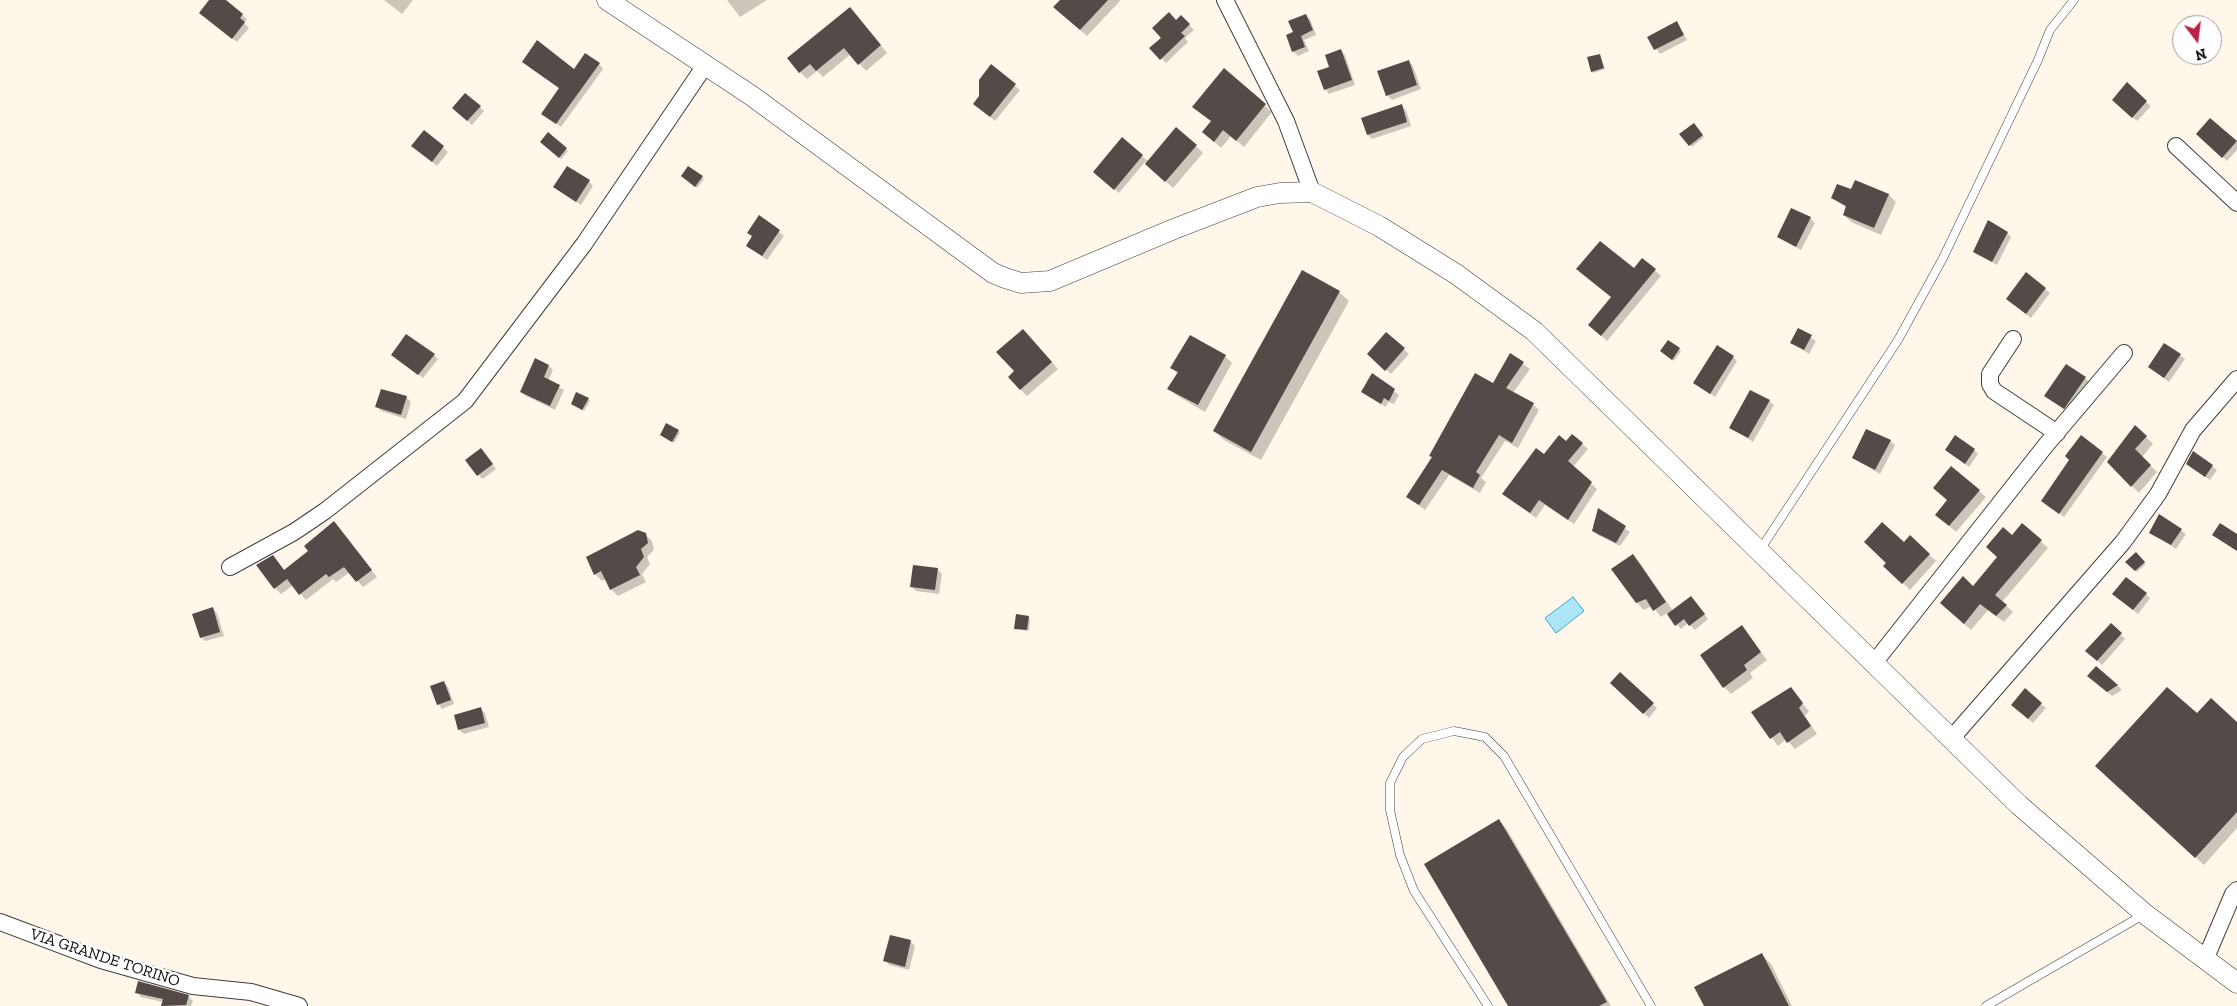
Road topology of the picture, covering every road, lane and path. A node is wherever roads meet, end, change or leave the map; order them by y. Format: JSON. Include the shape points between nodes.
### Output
{"nodes":[{"id":1,"x":607,"y":0,"type":"edge"},
{"id":2,"x":1225,"y":0,"type":"edge"},
{"id":3,"x":2074,"y":0,"type":"edge"},
{"id":4,"x":706,"y":64,"type":"junction"},
{"id":5,"x":2176,"y":146,"type":"dead end"},
{"id":6,"x":1312,"y":192,"type":"junction"},
{"id":7,"x":2237,"y":202,"type":"edge"},
{"id":8,"x":2012,"y":339,"type":"dead end"},
{"id":9,"x":2124,"y":353,"type":"dead end"},
{"id":10,"x":2237,"y":379,"type":"edge"},
{"id":11,"x":2057,"y":432,"type":"junction"},
{"id":12,"x":1759,"y":551,"type":"junction"},
{"id":13,"x":230,"y":567,"type":"dead end"},
{"id":14,"x":1874,"y":663,"type":"junction"},
{"id":15,"x":1951,"y":739,"type":"junction"},
{"id":16,"x":2237,"y":890,"type":"edge"},
{"id":17,"x":2145,"y":914,"type":"junction"},
{"id":18,"x":0,"y":922,"type":"edge"},
{"id":19,"x":2205,"y":960,"type":"junction"},
{"id":20,"x":2237,"y":983,"type":"edge"},
{"id":21,"x":299,"y":1006,"type":"edge"},
{"id":22,"x":1488,"y":1006,"type":"edge"},
{"id":23,"x":1651,"y":1006,"type":"edge"},
{"id":24,"x":1986,"y":1006,"type":"edge"}],
"edges":[{"from":1,"to":4,"type":"street"},
{"from":2,"to":6,"type":"street","via":[[1286,120]]},
{"from":3,"to":12,"type":"lane","via":[[2050,30],[1943,258],[1898,340]]},
{"from":4,"to":6,"type":"street","via":[[993,273],[1021,283],[1050,281],[1257,197]]},
{"from":4,"to":13,"type":"street","via":[[584,244],[465,401],[294,532]]},
{"from":5,"to":7,"type":"street"},
{"from":6,"to":12,"type":"street","via":[[1379,226],[1456,274],[1534,331]]},
{"from":8,"to":11,"type":"street","via":[[1990,374],[1990,384],[1994,391]]},
{"from":9,"to":11,"type":"street"},
{"from":10,"to":15,"type":"street","via":[[2193,430],[2158,494],[2123,542]]},
{"from":11,"to":14,"type":"street"},
{"from":12,"to":14,"type":"street"},
{"from":14,"to":15,"type":"street"},
{"from":15,"to":17,"type":"street","via":[[2018,805]]},
{"from":16,"to":19,"type":"street"},
{"from":17,"to":19,"type":"street"},
{"from":17,"to":24,"type":"lane"},
{"from":18,"to":21,"type":"street","name":"VIA GRANDE TORINO","via":[[101,960],[193,986],[252,992]]},
{"from":19,"to":20,"type":"street"},
{"from":22,"to":23,"type":"lane","via":[[1414,891],[1400,854],[1390,810],[1390,783],[1404,757],[1422,739],[1454,731],[1485,737],[1504,756]]}]}
